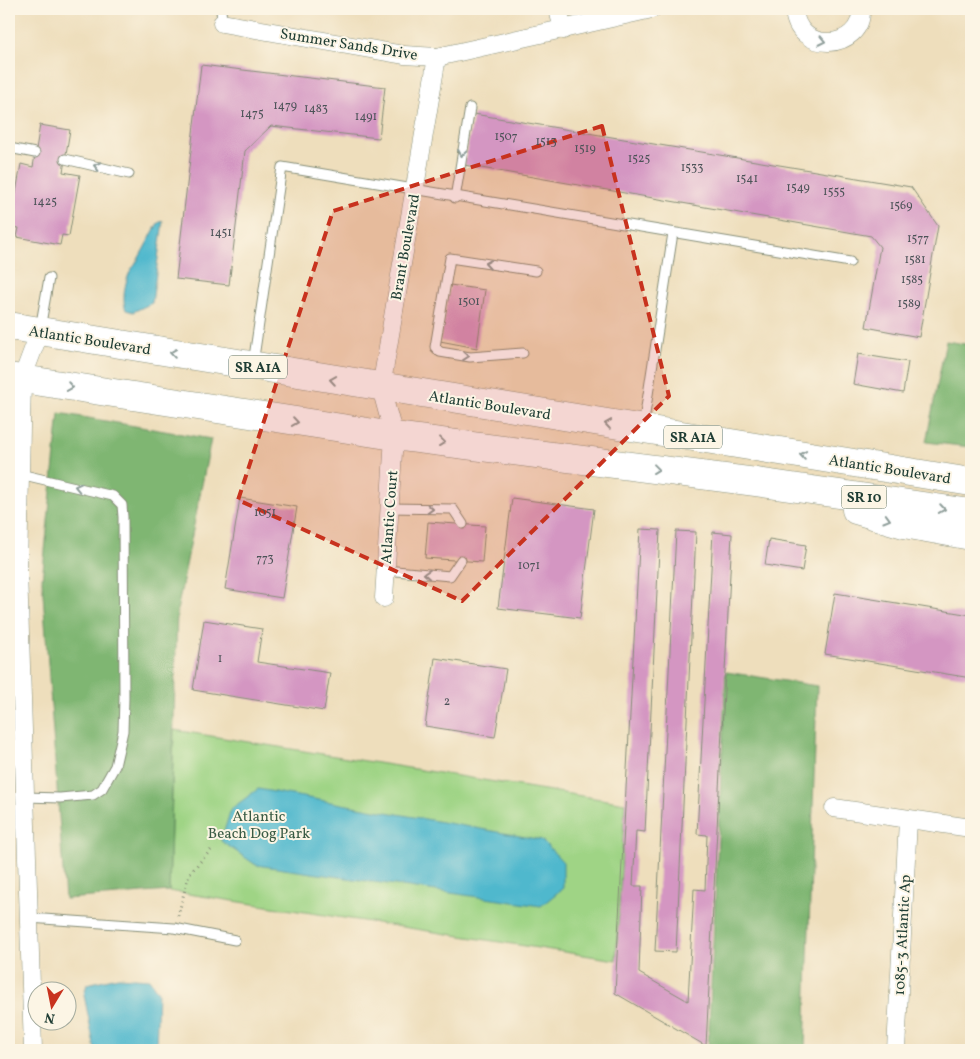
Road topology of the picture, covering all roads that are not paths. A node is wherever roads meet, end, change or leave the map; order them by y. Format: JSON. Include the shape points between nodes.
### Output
{"nodes":[{"id":1,"x":558,"y":9,"type":"edge"},
{"id":2,"x":652,"y":9,"type":"edge"},
{"id":3,"x":794,"y":9,"type":"edge"},
{"id":4,"x":861,"y":9,"type":"edge"},
{"id":5,"x":221,"y":16,"type":"edge"},
{"id":6,"x":562,"y":30,"type":"junction"},
{"id":7,"x":437,"y":57,"type":"junction"},
{"id":8,"x":470,"y":108,"type":"dead end"},
{"id":9,"x":9,"y":148,"type":"edge"},
{"id":10,"x":35,"y":153,"type":"dead end"},
{"id":11,"x":65,"y":159,"type":"dead end"},
{"id":12,"x":129,"y":174,"type":"dead end"},
{"id":13,"x":414,"y":191,"type":"junction"},
{"id":14,"x":455,"y":198,"type":"junction"},
{"id":15,"x":673,"y":233,"type":"junction"},
{"id":16,"x":850,"y":262,"type":"dead end"},
{"id":17,"x":536,"y":272,"type":"dead end"},
{"id":18,"x":49,"y":278,"type":"dead end"},
{"id":19,"x":9,"y":326,"type":"edge"},
{"id":20,"x":40,"y":332,"type":"junction"},
{"id":21,"x":524,"y":353,"type":"dead end"},
{"id":22,"x":253,"y":366,"type":"junction"},
{"id":23,"x":16,"y":378,"type":"edge"},
{"id":24,"x":381,"y":388,"type":"junction"},
{"id":25,"x":642,"y":429,"type":"junction"},
{"id":26,"x":394,"y":436,"type":"junction"},
{"id":27,"x":903,"y":471,"type":"junction"},
{"id":28,"x":971,"y":472,"type":"edge"},
{"id":29,"x":20,"y":474,"type":"junction"},
{"id":30,"x":756,"y":482,"type":"junction"},
{"id":31,"x":971,"y":482,"type":"edge"},
{"id":32,"x":390,"y":508,"type":"junction"},
{"id":33,"x":971,"y":513,"type":"edge"},
{"id":34,"x":463,"y":524,"type":"dead end"},
{"id":35,"x":971,"y":536,"type":"edge"},
{"id":36,"x":461,"y":560,"type":"dead end"},
{"id":37,"x":14,"y":570,"type":"edge"},
{"id":38,"x":385,"y":570,"type":"junction"},
{"id":39,"x":384,"y":598,"type":"dead end"},
{"id":40,"x":25,"y":797,"type":"junction"},
{"id":41,"x":834,"y":808,"type":"dead end"},
{"id":42,"x":908,"y":820,"type":"junction"},
{"id":43,"x":971,"y":828,"type":"edge"},
{"id":44,"x":29,"y":918,"type":"junction"},
{"id":45,"x":235,"y":940,"type":"dead end"},
{"id":46,"x":33,"y":1050,"type":"edge"},
{"id":47,"x":896,"y":1050,"type":"edge"}],
"edges":[{"from":1,"to":6,"type":"street"},
{"from":2,"to":6,"type":"street","name":"Summer Sands Drive"},
{"from":3,"to":4,"type":"street","one_way":true,"via":[[794,21],[808,38],[829,44],[849,36],[861,18]]},
{"from":5,"to":7,"type":"street","name":"Summer Sands Drive","via":[[404,55]]},
{"from":6,"to":7,"type":"street","name":"Summer Sands Drive"},
{"from":7,"to":13,"type":"street","name":"Brant Boulevard"},
{"from":8,"to":14,"type":"lane","one_way":true},
{"from":9,"to":10,"type":"lane"},
{"from":12,"to":11,"type":"lane","one_way":true},
{"from":13,"to":14,"type":"lane"},
{"from":13,"to":22,"type":"lane","via":[[282,168]]},
{"from":13,"to":24,"type":"street","name":"Brant Boulevard"},
{"from":14,"to":15,"type":"lane"},
{"from":15,"to":16,"type":"lane"},
{"from":15,"to":25,"type":"lane"},
{"from":17,"to":21,"type":"lane","one_way":true,"via":[[450,258],[435,346],[440,352],[470,357]]},
{"from":18,"to":20,"type":"lane"},
{"from":19,"to":20,"type":"highway","name":"Atlantic Boulevard","number":"SR A1A"},
{"from":22,"to":20,"type":"highway","name":"Atlantic Boulevard","number":"SR A1A","one_way":true},
{"from":20,"to":23,"type":"street"},
{"from":24,"to":22,"type":"highway","name":"Atlantic Boulevard","number":"SR A1A","one_way":true},
{"from":23,"to":26,"type":"highway","name":"Atlantic Boulevard","number":"SR A1A","one_way":true},
{"from":23,"to":29,"type":"street"},
{"from":25,"to":24,"type":"highway","name":"Atlantic Boulevard","number":"SR A1A","one_way":true},
{"from":24,"to":26,"type":"street","name":"Brant Boulevard"},
{"from":27,"to":25,"type":"highway","name":"Atlantic Boulevard","number":"SR A1A","one_way":true},
{"from":26,"to":30,"type":"highway","name":"Atlantic Boulevard","number":"SR A1A","one_way":true},
{"from":26,"to":32,"type":"street","name":"Atlantic Court"},
{"from":27,"to":28,"type":"highway","number":"SR A1A"},
{"from":27,"to":31,"type":"highway","name":"Atlantic Boulevard","number":"SR 10"},
{"from":29,"to":37,"type":"street"},
{"from":40,"to":29,"type":"lane","one_way":true,"via":[[93,795],[102,789],[115,766],[123,731],[124,698],[122,505],[114,496]]},
{"from":30,"to":33,"type":"highway","name":"Atlantic Boulevard","number":"SR 10","one_way":true},
{"from":30,"to":35,"type":"highway","number":"SR A1A","one_way":true,"via":[[904,524]]},
{"from":32,"to":34,"type":"lane","one_way":true,"via":[[452,509]]},
{"from":32,"to":38,"type":"street","name":"Atlantic Court"},
{"from":36,"to":38,"type":"lane","one_way":true,"via":[[450,576]]},
{"from":37,"to":40,"type":"street"},
{"from":38,"to":39,"type":"street","name":"Atlantic Court"},
{"from":40,"to":44,"type":"street"},
{"from":41,"to":42,"type":"street"},
{"from":42,"to":43,"type":"street"},
{"from":42,"to":47,"type":"street","name":"1085-3 Atlantic Ap"},
{"from":44,"to":45,"type":"lane","via":[[174,928]]},
{"from":44,"to":46,"type":"street"}]}
